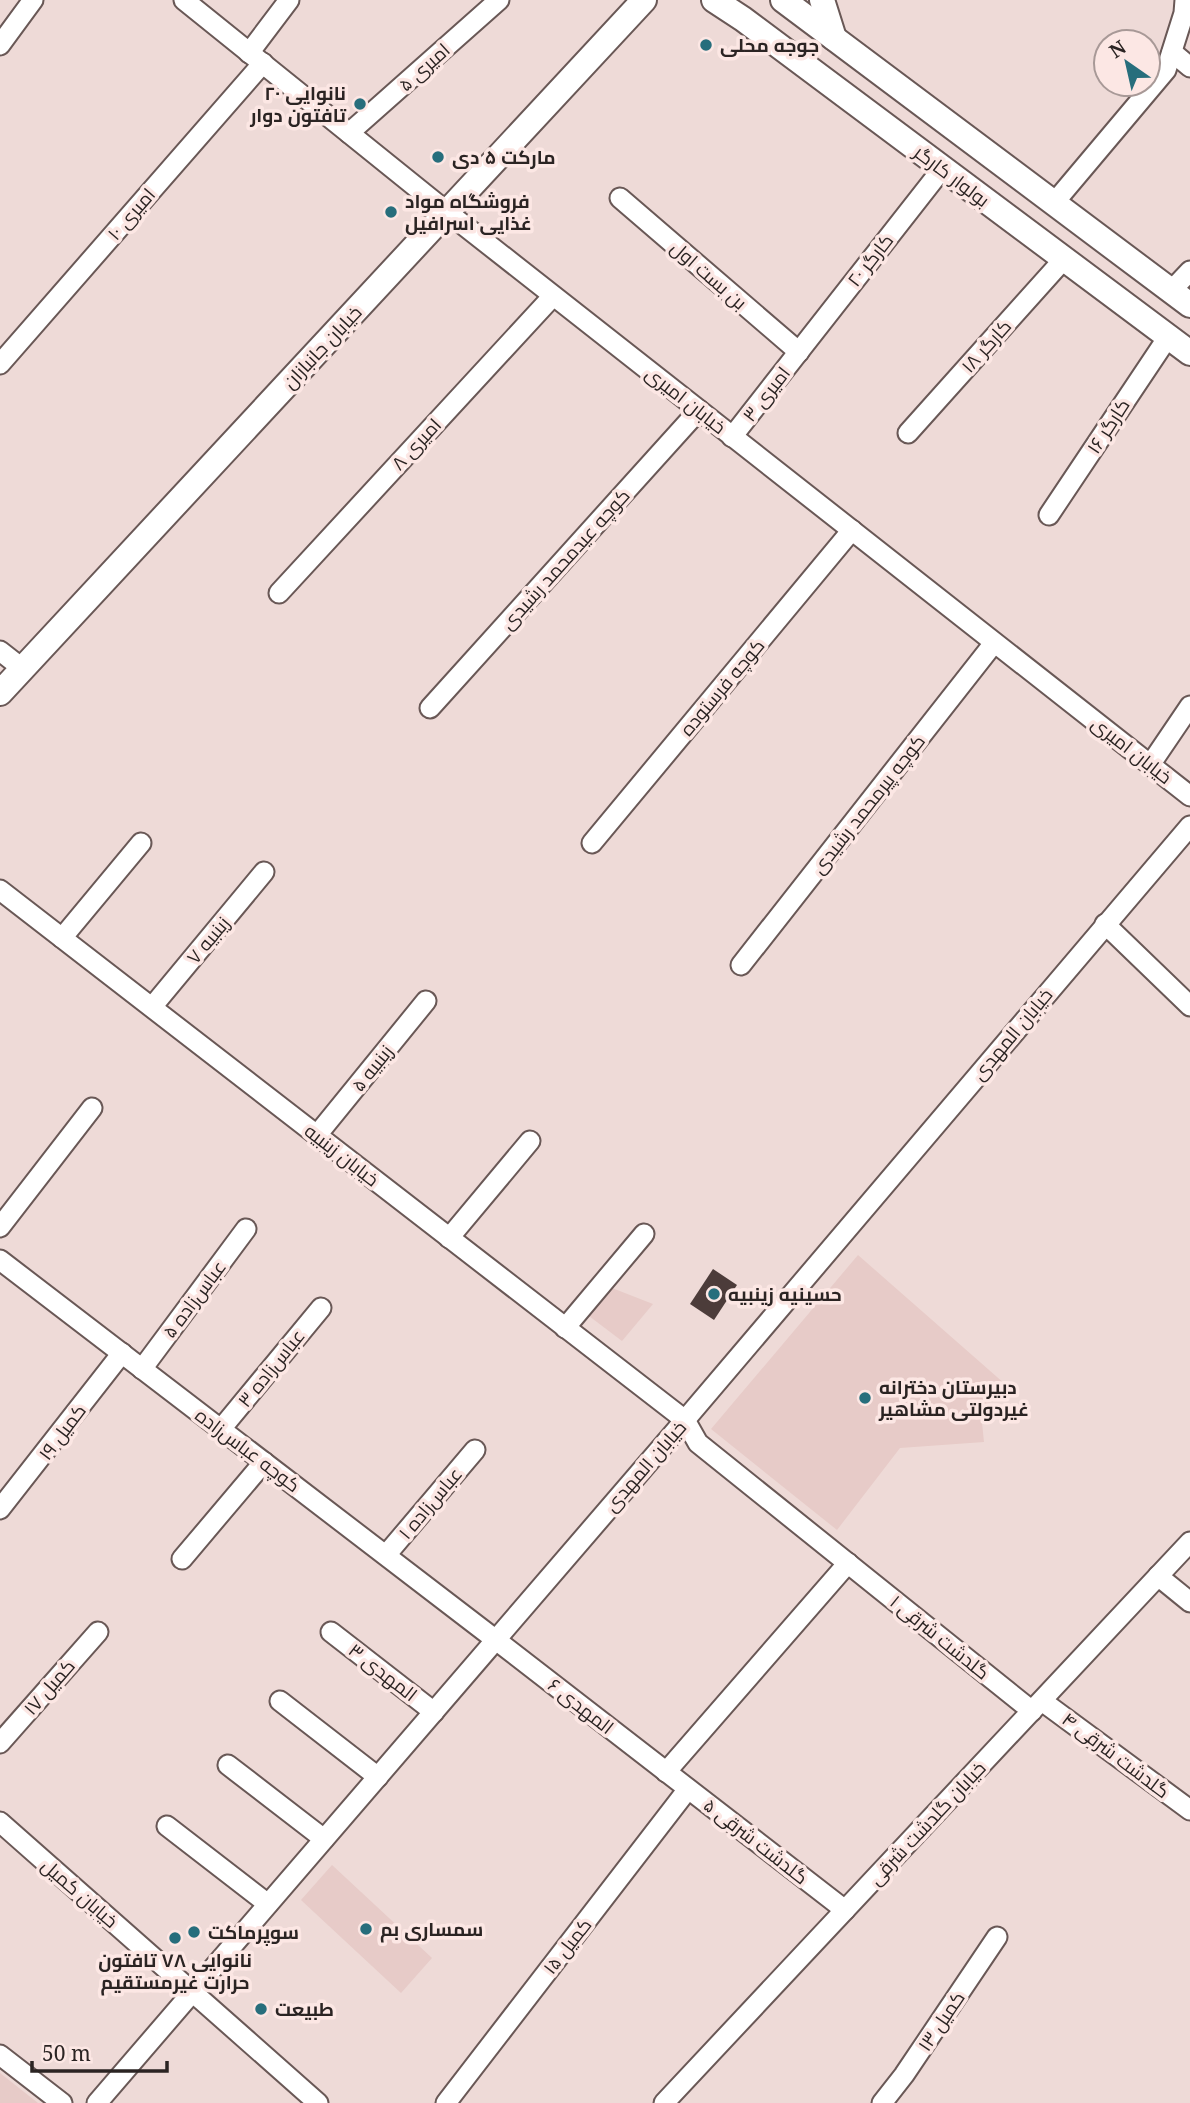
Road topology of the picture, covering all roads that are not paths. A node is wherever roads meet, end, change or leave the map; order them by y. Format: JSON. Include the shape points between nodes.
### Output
{"nodes":[{"id":1,"x":33,"y":0,"type":"edge"},
{"id":2,"x":184,"y":0,"type":"edge"},
{"id":3,"x":289,"y":0,"type":"edge"},
{"id":4,"x":499,"y":0,"type":"edge"},
{"id":5,"x":643,"y":0,"type":"edge"},
{"id":6,"x":714,"y":0,"type":"edge"},
{"id":7,"x":783,"y":0,"type":"edge"},
{"id":8,"x":822,"y":0,"type":"edge"},
{"id":9,"x":1185,"y":0,"type":"edge"},
{"id":10,"x":834,"y":38,"type":"junction"},
{"id":11,"x":0,"y":45,"type":"edge"},
{"id":12,"x":1172,"y":52,"type":"junction"},
{"id":13,"x":256,"y":58,"type":"junction"},
{"id":14,"x":1190,"y":67,"type":"edge"},
{"id":15,"x":349,"y":133,"type":"junction"},
{"id":16,"x":942,"y":169,"type":"junction"},
{"id":17,"x":620,"y":198,"type":"dead end"},
{"id":18,"x":1054,"y":203,"type":"junction"},
{"id":19,"x":447,"y":212,"type":"junction"},
{"id":20,"x":1064,"y":259,"type":"junction"},
{"id":21,"x":1190,"y":271,"type":"edge"},
{"id":22,"x":554,"y":296,"type":"junction"},
{"id":23,"x":1180,"y":298,"type":"edge"},
{"id":24,"x":1167,"y":337,"type":"junction"},
{"id":25,"x":799,"y":352,"type":"junction"},
{"id":26,"x":1190,"y":354,"type":"edge"},
{"id":27,"x":0,"y":365,"type":"edge"},
{"id":28,"x":699,"y":410,"type":"junction"},
{"id":29,"x":908,"y":433,"type":"dead end"},
{"id":30,"x":732,"y":437,"type":"junction"},
{"id":31,"x":1049,"y":515,"type":"dead end"},
{"id":32,"x":852,"y":530,"type":"junction"},
{"id":33,"x":279,"y":593,"type":"dead end"},
{"id":34,"x":994,"y":643,"type":"junction"},
{"id":35,"x":0,"y":651,"type":"edge"},
{"id":36,"x":23,"y":669,"type":"junction"},
{"id":37,"x":0,"y":693,"type":"edge"},
{"id":38,"x":1190,"y":706,"type":"edge"},
{"id":39,"x":430,"y":708,"type":"dead end"},
{"id":40,"x":1150,"y":765,"type":"junction"},
{"id":41,"x":1190,"y":796,"type":"edge"},
{"id":42,"x":1190,"y":826,"type":"edge"},
{"id":43,"x":141,"y":843,"type":"dead end"},
{"id":44,"x":592,"y":843,"type":"dead end"},
{"id":45,"x":264,"y":872,"type":"dead end"},
{"id":46,"x":0,"y":890,"type":"edge"},
{"id":47,"x":1105,"y":924,"type":"junction"},
{"id":48,"x":62,"y":938,"type":"junction"},
{"id":49,"x":741,"y":965,"type":"dead end"},
{"id":50,"x":426,"y":1001,"type":"dead end"},
{"id":51,"x":1190,"y":1006,"type":"edge"},
{"id":52,"x":152,"y":1007,"type":"junction"},
{"id":53,"x":92,"y":1108,"type":"dead end"},
{"id":54,"x":317,"y":1135,"type":"junction"},
{"id":55,"x":530,"y":1142,"type":"dead end"},
{"id":56,"x":0,"y":1227,"type":"edge"},
{"id":57,"x":246,"y":1229,"type":"dead end"},
{"id":58,"x":644,"y":1234,"type":"dead end"},
{"id":59,"x":449,"y":1238,"type":"junction"},
{"id":60,"x":0,"y":1260,"type":"edge"},
{"id":61,"x":321,"y":1308,"type":"dead end"},
{"id":62,"x":565,"y":1328,"type":"junction"},
{"id":63,"x":122,"y":1353,"type":"junction"},
{"id":64,"x":142,"y":1369,"type":"junction"},
{"id":65,"x":685,"y":1420,"type":"junction"},
{"id":66,"x":221,"y":1429,"type":"junction"},
{"id":67,"x":475,"y":1450,"type":"dead end"},
{"id":68,"x":264,"y":1462,"type":"junction"},
{"id":69,"x":0,"y":1510,"type":"edge"},
{"id":70,"x":1190,"y":1542,"type":"edge"},
{"id":71,"x":386,"y":1555,"type":"junction"},
{"id":72,"x":182,"y":1559,"type":"dead end"},
{"id":73,"x":848,"y":1563,"type":"junction"},
{"id":74,"x":1158,"y":1576,"type":"junction"},
{"id":75,"x":1190,"y":1602,"type":"edge"},
{"id":76,"x":99,"y":1632,"type":"dead end"},
{"id":77,"x":331,"y":1632,"type":"dead end"},
{"id":78,"x":496,"y":1640,"type":"junction"},
{"id":79,"x":280,"y":1701,"type":"dead end"},
{"id":80,"x":1037,"y":1706,"type":"junction"},
{"id":81,"x":434,"y":1712,"type":"junction"},
{"id":82,"x":0,"y":1743,"type":"edge"},
{"id":83,"x":228,"y":1765,"type":"dead end"},
{"id":84,"x":666,"y":1772,"type":"junction"},
{"id":85,"x":378,"y":1777,"type":"junction"},
{"id":86,"x":688,"y":1789,"type":"junction"},
{"id":87,"x":1190,"y":1810,"type":"edge"},
{"id":88,"x":0,"y":1822,"type":"edge"},
{"id":89,"x":167,"y":1826,"type":"dead end"},
{"id":90,"x":324,"y":1839,"type":"junction"},
{"id":91,"x":268,"y":1904,"type":"junction"},
{"id":92,"x":845,"y":1910,"type":"junction"},
{"id":93,"x":997,"y":1937,"type":"dead end"},
{"id":94,"x":192,"y":1992,"type":"junction"},
{"id":95,"x":0,"y":2055,"type":"edge"},
{"id":96,"x":62,"y":2103,"type":"edge"},
{"id":97,"x":97,"y":2103,"type":"edge"},
{"id":98,"x":318,"y":2103,"type":"edge"},
{"id":99,"x":446,"y":2103,"type":"edge"},
{"id":100,"x":664,"y":2103,"type":"edge"},
{"id":101,"x":882,"y":2103,"type":"edge"}],
"edges":[{"from":1,"to":11,"type":"street"},
{"from":2,"to":13,"type":"street","name":"خیابان امیری"},
{"from":3,"to":13,"type":"street","name":"امیری ۱۰"},
{"from":4,"to":15,"type":"street","name":"امیری ۵"},
{"from":5,"to":19,"type":"main road","name":"خیابان جانبازان"},
{"from":6,"to":16,"type":"main road","name":"بولوار کارگر"},
{"from":7,"to":10,"type":"main road","name":"بولوار کارگر"},
{"from":8,"to":10,"type":"main road"},
{"from":9,"to":12,"type":"street"},
{"from":10,"to":18,"type":"main road","name":"بولوار کارگر"},
{"from":12,"to":14,"type":"street"},
{"from":12,"to":18,"type":"street","via":[[1166,70]]},
{"from":13,"to":15,"type":"street","name":"خیابان امیری"},
{"from":13,"to":27,"type":"street","name":"امیری ۱۰"},
{"from":15,"to":19,"type":"street","name":"خیابان امیری"},
{"from":16,"to":20,"type":"main road","name":"بولوار کارگر"},
{"from":16,"to":25,"type":"street","name":"کارگر ۲۰"},
{"from":17,"to":25,"type":"street","name":"بن بست اول"},
{"from":18,"to":23,"type":"main road","name":"بولوار کارگر"},
{"from":19,"to":22,"type":"street","name":"خیابان امیری"},
{"from":19,"to":36,"type":"main road","name":"خیابان جانبازان"},
{"from":20,"to":24,"type":"main road","name":"بولوار کارگر"},
{"from":20,"to":29,"type":"street","name":"کارگر ۱۸"},
{"from":21,"to":23,"type":"street"},
{"from":22,"to":28,"type":"street","name":"خیابان امیری"},
{"from":22,"to":33,"type":"street","name":"امیری ۸"},
{"from":24,"to":26,"type":"main road","name":"بولوار کارگر"},
{"from":24,"to":31,"type":"street","name":"کارگر ۱۶"},
{"from":25,"to":30,"type":"street","name":"امیری ۳"},
{"from":28,"to":30,"type":"street","name":"خیابان امیری"},
{"from":28,"to":39,"type":"street","name":"کوچه عیدمحمد رشیدی"},
{"from":30,"to":32,"type":"street","name":"خیابان امیری"},
{"from":32,"to":34,"type":"street","name":"خیابان امیری"},
{"from":32,"to":44,"type":"street","name":"کوچه فرستوده"},
{"from":34,"to":40,"type":"street","name":"خیابان امیری"},
{"from":34,"to":49,"type":"street","name":"کوچه پیرمحمد رشیدی"},
{"from":35,"to":36,"type":"street"},
{"from":36,"to":37,"type":"main road","name":"خیابان جانبازان"},
{"from":38,"to":40,"type":"street"},
{"from":40,"to":41,"type":"street","name":"خیابان امیری"},
{"from":42,"to":47,"type":"street","name":"خیابان المهدی"},
{"from":43,"to":48,"type":"street"},
{"from":45,"to":52,"type":"street","name":"زینبیه ۷"},
{"from":46,"to":48,"type":"street","name":"خیابان زینبیه"},
{"from":47,"to":51,"type":"street"},
{"from":47,"to":65,"type":"street","name":"خیابان المهدی"},
{"from":48,"to":52,"type":"street","name":"خیابان زینبیه"},
{"from":50,"to":54,"type":"street","name":"زینبیه ۵"},
{"from":52,"to":54,"type":"street","name":"خیابان زینبیه"},
{"from":53,"to":56,"type":"street"},
{"from":54,"to":59,"type":"street","name":"خیابان زینبیه"},
{"from":55,"to":59,"type":"street"},
{"from":57,"to":64,"type":"street","name":"عباس‌زاده ۵"},
{"from":58,"to":62,"type":"street"},
{"from":59,"to":62,"type":"street","name":"خیابان زینبیه"},
{"from":60,"to":63,"type":"street","name":"کوچه عباس‌زاده"},
{"from":61,"to":66,"type":"street","name":"عباس‌زاده ۳"},
{"from":62,"to":65,"type":"street","name":"خیابان زینبیه"},
{"from":63,"to":64,"type":"street","name":"کوچه عباس‌زاده"},
{"from":63,"to":69,"type":"street","name":"کمیل ۱۹"},
{"from":64,"to":66,"type":"street","name":"کوچه عباس‌زاده"},
{"from":65,"to":73,"type":"street","name":"گلدشت شرقی ۱","via":[[698,1443]]},
{"from":65,"to":78,"type":"street","name":"خیابان المهدی"},
{"from":66,"to":68,"type":"street","name":"کوچه عباس‌زاده"},
{"from":67,"to":71,"type":"street","name":"عباس‌زاده ۱"},
{"from":68,"to":71,"type":"street","name":"کوچه عباس‌زاده"},
{"from":68,"to":72,"type":"street"},
{"from":70,"to":74,"type":"street","name":"خیابان گلدشت شرقی"},
{"from":71,"to":78,"type":"street","name":"کوچه عباس‌زاده"},
{"from":73,"to":80,"type":"street","name":"گلدشت شرقی ۱"},
{"from":73,"to":84,"type":"street"},
{"from":74,"to":75,"type":"street"},
{"from":74,"to":80,"type":"street","name":"خیابان گلدشت شرقی"},
{"from":76,"to":82,"type":"street","name":"کمیل ۱۷"},
{"from":77,"to":81,"type":"street","name":"المهدی ۳"},
{"from":78,"to":81,"type":"street","name":"خیابان المهدی"},
{"from":78,"to":84,"type":"street","name":"المهدی ۶"},
{"from":79,"to":85,"type":"street"},
{"from":80,"to":87,"type":"street","name":"گلدشت شرقی ۴"},
{"from":80,"to":92,"type":"street","name":"خیابان گلدشت شرقی"},
{"from":81,"to":85,"type":"street","name":"خیابان المهدی"},
{"from":83,"to":90,"type":"street"},
{"from":84,"to":86,"type":"street","name":"گلدشت شرقی ۵"},
{"from":85,"to":90,"type":"street","name":"خیابان المهدی"},
{"from":86,"to":92,"type":"street","name":"گلدشت شرقی ۵"},
{"from":86,"to":99,"type":"street","name":"کمیل ۱۵"},
{"from":88,"to":94,"type":"street","name":"خیابان کمیل"},
{"from":89,"to":91,"type":"street"},
{"from":90,"to":91,"type":"street","name":"خیابان المهدی"},
{"from":91,"to":94,"type":"street","name":"خیابان المهدی"},
{"from":92,"to":100,"type":"street","name":"خیابان گلدشت شرقی"},
{"from":93,"to":101,"type":"street","name":"کمیل ۱۳"},
{"from":94,"to":97,"type":"street","name":"خیابان المهدی"},
{"from":94,"to":98,"type":"street","name":"خیابان کمیل"},
{"from":95,"to":96,"type":"street"}]}
